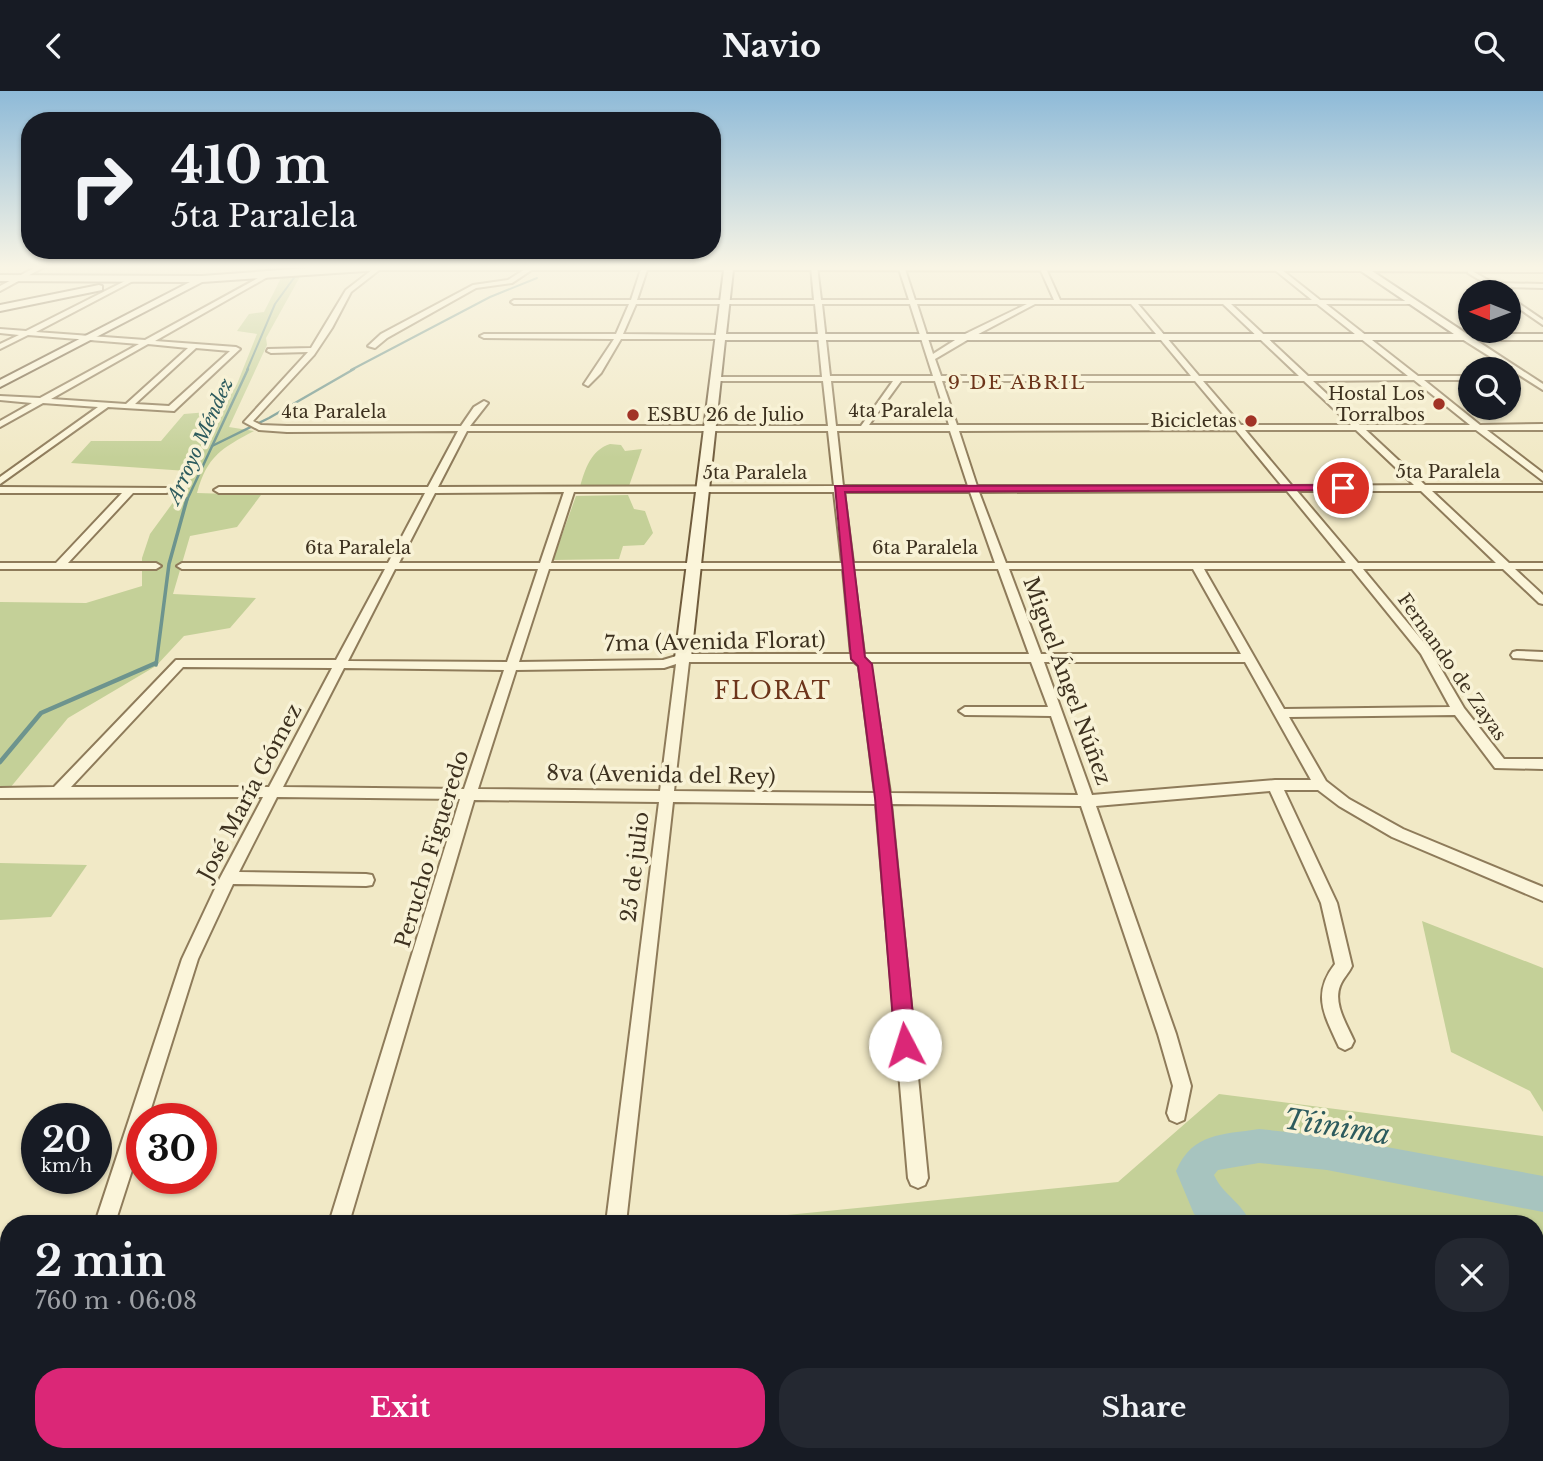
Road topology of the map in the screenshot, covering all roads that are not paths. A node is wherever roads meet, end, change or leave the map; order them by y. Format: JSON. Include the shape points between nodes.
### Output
{"nodes":[{"id":1,"x":35,"y":330,"type":"edge"},
{"id":2,"x":104,"y":330,"type":"edge"},
{"id":3,"x":168,"y":330,"type":"edge"},
{"id":4,"x":327,"y":330,"type":"edge"},
{"id":5,"x":393,"y":330,"type":"edge"},
{"id":6,"x":622,"y":330,"type":"edge"},
{"id":7,"x":722,"y":330,"type":"edge"},
{"id":8,"x":820,"y":330,"type":"edge"},
{"id":9,"x":923,"y":330,"type":"edge"},
{"id":10,"x":980,"y":330,"type":"edge"},
{"id":11,"x":1157,"y":330,"type":"edge"},
{"id":12,"x":1255,"y":330,"type":"edge"},
{"id":13,"x":1354,"y":330,"type":"edge"},
{"id":14,"x":0,"y":331,"type":"edge"},
{"id":15,"x":29,"y":333,"type":"junction"},
{"id":16,"x":484,"y":336,"type":"dead end"},
{"id":17,"x":721,"y":337,"type":"junction"},
{"id":18,"x":821,"y":337,"type":"junction"},
{"id":19,"x":925,"y":337,"type":"junction"},
{"id":20,"x":966,"y":337,"type":"junction"},
{"id":21,"x":1163,"y":337,"type":"junction"},
{"id":22,"x":1263,"y":337,"type":"junction"},
{"id":23,"x":1363,"y":337,"type":"junction"},
{"id":24,"x":1458,"y":337,"type":"edge"},
{"id":25,"x":1521,"y":337,"type":"edge"},
{"id":26,"x":1543,"y":337,"type":"edge"},
{"id":27,"x":88,"y":338,"type":"junction"},
{"id":28,"x":618,"y":338,"type":"junction"},
{"id":29,"x":146,"y":342,"type":"junction"},
{"id":30,"x":1474,"y":343,"type":"edge"},
{"id":31,"x":194,"y":346,"type":"junction"},
{"id":32,"x":372,"y":346,"type":"dead end"},
{"id":33,"x":0,"y":347,"type":"edge"},
{"id":34,"x":271,"y":351,"type":"dead end"},
{"id":35,"x":312,"y":351,"type":"junction"},
{"id":36,"x":932,"y":358,"type":"junction"},
{"id":37,"x":1198,"y":378,"type":"junction"},
{"id":38,"x":1307,"y":378,"type":"junction"},
{"id":39,"x":1416,"y":378,"type":"junction"},
{"id":40,"x":1458,"y":378,"type":"edge"},
{"id":41,"x":1543,"y":378,"type":"edge"},
{"id":42,"x":716,"y":379,"type":"junction"},
{"id":43,"x":827,"y":379,"type":"junction"},
{"id":44,"x":899,"y":379,"type":"junction"},
{"id":45,"x":939,"y":379,"type":"junction"},
{"id":46,"x":1521,"y":379,"type":"edge"},
{"id":47,"x":1529,"y":379,"type":"junction"},
{"id":48,"x":0,"y":384,"type":"edge"},
{"id":49,"x":588,"y":384,"type":"dead end"},
{"id":50,"x":1543,"y":388,"type":"edge"},
{"id":51,"x":0,"y":398,"type":"edge"},
{"id":52,"x":40,"y":401,"type":"junction"},
{"id":53,"x":484,"y":403,"type":"dead end"},
{"id":54,"x":106,"y":405,"type":"junction"},
{"id":55,"x":128,"y":407,"type":"junction"},
{"id":56,"x":0,"y":424,"type":"edge"},
{"id":57,"x":711,"y":427,"type":"junction"},
{"id":58,"x":832,"y":427,"type":"junction"},
{"id":59,"x":864,"y":427,"type":"junction"},
{"id":60,"x":955,"y":427,"type":"junction"},
{"id":61,"x":1238,"y":427,"type":"junction"},
{"id":62,"x":1359,"y":427,"type":"junction"},
{"id":63,"x":1479,"y":427,"type":"junction"},
{"id":64,"x":464,"y":428,"type":"junction"},
{"id":65,"x":1543,"y":428,"type":"edge"},
{"id":66,"x":1543,"y":478,"type":"edge"},
{"id":67,"x":0,"y":481,"type":"edge"},
{"id":68,"x":1290,"y":488,"type":"junction"},
{"id":69,"x":1423,"y":488,"type":"junction"},
{"id":70,"x":1543,"y":488,"type":"edge"},
{"id":71,"x":0,"y":489,"type":"edge"},
{"id":72,"x":570,"y":489,"type":"junction"},
{"id":73,"x":703,"y":489,"type":"junction"},
{"id":74,"x":839,"y":489,"type":"junction"},
{"id":75,"x":974,"y":489,"type":"junction"},
{"id":76,"x":130,"y":490,"type":"junction"},
{"id":77,"x":166,"y":490,"type":"dead end"},
{"id":78,"x":219,"y":490,"type":"dead end"},
{"id":79,"x":431,"y":490,"type":"junction"},
{"id":80,"x":1001,"y":565,"type":"junction"},
{"id":81,"x":1354,"y":565,"type":"junction"},
{"id":82,"x":0,"y":566,"type":"edge"},
{"id":83,"x":59,"y":566,"type":"junction"},
{"id":84,"x":156,"y":566,"type":"dead end"},
{"id":85,"x":181,"y":566,"type":"dead end"},
{"id":86,"x":393,"y":566,"type":"junction"},
{"id":87,"x":546,"y":566,"type":"junction"},
{"id":88,"x":694,"y":566,"type":"junction"},
{"id":89,"x":848,"y":566,"type":"junction"},
{"id":90,"x":1197,"y":566,"type":"junction"},
{"id":91,"x":1506,"y":566,"type":"junction"},
{"id":92,"x":1543,"y":566,"type":"edge"},
{"id":93,"x":1543,"y":601,"type":"edge"},
{"id":94,"x":1517,"y":655,"type":"dead end"},
{"id":95,"x":1543,"y":656,"type":"edge"},
{"id":96,"x":1035,"y":657,"type":"junction"},
{"id":97,"x":1250,"y":658,"type":"junction"},
{"id":98,"x":683,"y":659,"type":"junction"},
{"id":99,"x":858,"y":659,"type":"junction"},
{"id":100,"x":341,"y":663,"type":"junction"},
{"id":101,"x":513,"y":666,"type":"junction"},
{"id":102,"x":965,"y":711,"type":"dead end"},
{"id":103,"x":1459,"y":711,"type":"junction"},
{"id":104,"x":1056,"y":712,"type":"junction"},
{"id":105,"x":1281,"y":713,"type":"junction"},
{"id":106,"x":1543,"y":764,"type":"edge"},
{"id":107,"x":1275,"y":785,"type":"junction"},
{"id":108,"x":1321,"y":785,"type":"junction"},
{"id":109,"x":58,"y":792,"type":"junction"},
{"id":110,"x":274,"y":792,"type":"junction"},
{"id":111,"x":0,"y":793,"type":"edge"},
{"id":112,"x":469,"y":794,"type":"junction"},
{"id":113,"x":667,"y":796,"type":"junction"},
{"id":114,"x":883,"y":798,"type":"junction"},
{"id":115,"x":1087,"y":801,"type":"junction"},
{"id":116,"x":228,"y":878,"type":"junction"},
{"id":117,"x":366,"y":880,"type":"dead end"},
{"id":118,"x":1543,"y":894,"type":"edge"},
{"id":119,"x":1345,"y":1041,"type":"dead end"},
{"id":120,"x":1177,"y":1113,"type":"dead end"},
{"id":121,"x":918,"y":1178,"type":"dead end"},
{"id":122,"x":108,"y":1215,"type":"edge"},
{"id":123,"x":342,"y":1215,"type":"edge"},
{"id":124,"x":617,"y":1215,"type":"edge"}],
"edges":[{"from":1,"to":15,"type":"street"},
{"from":2,"to":27,"type":"street"},
{"from":3,"to":29,"type":"street"},
{"from":4,"to":35,"type":"street"},
{"from":5,"to":32,"type":"street"},
{"from":6,"to":28,"type":"street"},
{"from":7,"to":17,"type":"street","name":"25 de julio"},
{"from":8,"to":18,"type":"street"},
{"from":9,"to":19,"type":"street","name":"Miguel Ángel Núñez"},
{"from":10,"to":20,"type":"street"},
{"from":11,"to":21,"type":"street","name":"Fernando de Zayas"},
{"from":12,"to":22,"type":"street"},
{"from":13,"to":23,"type":"street"},
{"from":14,"to":15,"type":"street"},
{"from":15,"to":27,"type":"street"},
{"from":15,"to":33,"type":"street"},
{"from":16,"to":28,"type":"street"},
{"from":17,"to":18,"type":"street"},
{"from":17,"to":28,"type":"street"},
{"from":17,"to":42,"type":"street","name":"25 de julio"},
{"from":18,"to":19,"type":"street"},
{"from":18,"to":43,"type":"street"},
{"from":19,"to":20,"type":"street"},
{"from":19,"to":36,"type":"street","name":"Miguel Ángel Núñez"},
{"from":20,"to":21,"type":"street"},
{"from":20,"to":36,"type":"street"},
{"from":21,"to":22,"type":"street"},
{"from":21,"to":37,"type":"street","name":"Fernando de Zayas"},
{"from":22,"to":23,"type":"street"},
{"from":22,"to":38,"type":"street"},
{"from":23,"to":24,"type":"street"},
{"from":23,"to":39,"type":"street"},
{"from":25,"to":26,"type":"street"},
{"from":27,"to":29,"type":"street"},
{"from":27,"to":48,"type":"street"},
{"from":28,"to":49,"type":"street"},
{"from":29,"to":31,"type":"street"},
{"from":29,"to":52,"type":"street"},
{"from":30,"to":47,"type":"street"},
{"from":31,"to":55,"type":"street"},
{"from":31,"to":55,"type":"street","via":[[236,349],[171,409]]},
{"from":34,"to":35,"type":"street"},
{"from":35,"to":64,"type":"street","name":"4ta Paralela","via":[[248,422],[259,427]]},
{"from":36,"to":45,"type":"street","name":"Miguel Ángel Núñez"},
{"from":37,"to":38,"type":"street"},
{"from":37,"to":45,"type":"street"},
{"from":37,"to":61,"type":"street","name":"Fernando de Zayas"},
{"from":38,"to":39,"type":"street"},
{"from":38,"to":62,"type":"street"},
{"from":39,"to":40,"type":"street"},
{"from":39,"to":63,"type":"street"},
{"from":41,"to":47,"type":"street"},
{"from":42,"to":43,"type":"street"},
{"from":42,"to":57,"type":"street","name":"25 de julio"},
{"from":43,"to":44,"type":"street"},
{"from":43,"to":58,"type":"street"},
{"from":44,"to":45,"type":"street"},
{"from":44,"to":59,"type":"street"},
{"from":45,"to":60,"type":"street","name":"Miguel Ángel Núñez"},
{"from":46,"to":47,"type":"street"},
{"from":47,"to":50,"type":"street"},
{"from":51,"to":52,"type":"street"},
{"from":52,"to":54,"type":"street"},
{"from":52,"to":56,"type":"street"},
{"from":53,"to":64,"type":"street","name":"José María Gómez"},
{"from":54,"to":55,"type":"street"},
{"from":54,"to":67,"type":"street"},
{"from":57,"to":58,"type":"street","name":"4ta Paralela"},
{"from":57,"to":64,"type":"street","name":"4ta Paralela"},
{"from":57,"to":73,"type":"street","name":"25 de julio"},
{"from":58,"to":59,"type":"street","name":"4ta Paralela"},
{"from":58,"to":74,"type":"street"},
{"from":59,"to":60,"type":"street","name":"4ta Paralela"},
{"from":60,"to":61,"type":"street","name":"4ta Paralela"},
{"from":60,"to":75,"type":"street","name":"Miguel Ángel Núñez"},
{"from":61,"to":62,"type":"street","name":"4ta Paralela"},
{"from":61,"to":68,"type":"street","name":"Fernando de Zayas"},
{"from":62,"to":63,"type":"street","name":"4ta Paralela"},
{"from":62,"to":69,"type":"street"},
{"from":63,"to":65,"type":"street","name":"4ta Paralela"},
{"from":63,"to":66,"type":"street"},
{"from":64,"to":79,"type":"street","name":"José María Gómez"},
{"from":68,"to":69,"type":"street","name":"5ta Paralela"},
{"from":68,"to":75,"type":"street","name":"5ta Paralela"},
{"from":68,"to":81,"type":"street","name":"Fernando de Zayas"},
{"from":69,"to":70,"type":"street","name":"5ta Paralela"},
{"from":69,"to":91,"type":"street"},
{"from":71,"to":76,"type":"street"},
{"from":72,"to":73,"type":"street","name":"5ta Paralela"},
{"from":72,"to":79,"type":"street","name":"5ta Paralela"},
{"from":72,"to":87,"type":"street","name":"Perucho Figueredo"},
{"from":73,"to":74,"type":"street","name":"5ta Paralela"},
{"from":73,"to":88,"type":"street","name":"25 de julio"},
{"from":74,"to":75,"type":"street","name":"5ta Paralela"},
{"from":74,"to":89,"type":"street"},
{"from":75,"to":80,"type":"street","name":"Miguel Ángel Núñez"},
{"from":76,"to":77,"type":"street"},
{"from":76,"to":83,"type":"street"},
{"from":78,"to":79,"type":"street","name":"5ta Paralela"},
{"from":79,"to":86,"type":"street","name":"José María Gómez"},
{"from":80,"to":89,"type":"street","name":"6ta Paralela"},
{"from":80,"to":90,"type":"street","name":"6ta Paralela"},
{"from":80,"to":96,"type":"street","name":"Miguel Ángel Núñez"},
{"from":81,"to":90,"type":"street","name":"6ta Paralela"},
{"from":81,"to":91,"type":"street","name":"6ta Paralela"},
{"from":81,"to":103,"type":"street","name":"Fernando de Zayas","via":[[1426,653]]},
{"from":82,"to":83,"type":"street"},
{"from":83,"to":84,"type":"street"},
{"from":85,"to":86,"type":"street","name":"6ta Paralela"},
{"from":86,"to":87,"type":"street","name":"6ta Paralela"},
{"from":86,"to":100,"type":"street","name":"José María Gómez"},
{"from":87,"to":88,"type":"street","name":"6ta Paralela"},
{"from":87,"to":101,"type":"street","name":"Perucho Figueredo"},
{"from":88,"to":89,"type":"street","name":"6ta Paralela"},
{"from":88,"to":98,"type":"street","name":"25 de julio"},
{"from":89,"to":99,"type":"street"},
{"from":90,"to":97,"type":"street"},
{"from":91,"to":92,"type":"street","name":"6ta Paralela"},
{"from":91,"to":93,"type":"street"},
{"from":94,"to":95,"type":"street"},
{"from":96,"to":97,"type":"street","name":"7ma (Avenida Florat)"},
{"from":96,"to":99,"type":"street","name":"7ma (Avenida Florat)"},
{"from":96,"to":104,"type":"street","name":"Miguel Ángel Núñez"},
{"from":97,"to":105,"type":"street"},
{"from":98,"to":99,"type":"street","name":"7ma (Avenida Florat)"},
{"from":98,"to":101,"type":"street","name":"7ma (Avenida Florat)","via":[[664,664]]},
{"from":98,"to":113,"type":"street","name":"25 de julio"},
{"from":99,"to":114,"type":"street","via":[[865,664]]},
{"from":100,"to":101,"type":"street","name":"7ma (Avenida Florat)"},
{"from":100,"to":109,"type":"street","name":"7ma (Avenida Florat)","via":[[180,663]]},
{"from":100,"to":110,"type":"street","name":"José María Gómez"},
{"from":101,"to":112,"type":"street","name":"Perucho Figueredo"},
{"from":102,"to":104,"type":"street"},
{"from":103,"to":105,"type":"street"},
{"from":103,"to":106,"type":"street","name":"Fernando de Zayas","via":[[1500,764]]},
{"from":104,"to":115,"type":"street","name":"Miguel Ángel Núñez"},
{"from":105,"to":108,"type":"street"},
{"from":107,"to":108,"type":"street","name":"8va (Avenida del Rey)"},
{"from":107,"to":115,"type":"street","name":"8va (Avenida del Rey)"},
{"from":107,"to":119,"type":"street","via":[[1329,903],[1344,966],[1329,985],[1329,997]]},
{"from":108,"to":118,"type":"street","via":[[1344,805]]},
{"from":109,"to":110,"type":"street","name":"8va (Avenida del Rey)"},
{"from":109,"to":111,"type":"street","name":"8va (Avenida del Rey)"},
{"from":110,"to":112,"type":"street","name":"8va (Avenida del Rey)"},
{"from":110,"to":116,"type":"street","name":"José María Gómez"},
{"from":112,"to":113,"type":"street","name":"8va (Avenida del Rey)"},
{"from":112,"to":123,"type":"street","name":"Perucho Figueredo"},
{"from":113,"to":114,"type":"street","name":"8va (Avenida del Rey)"},
{"from":113,"to":124,"type":"street","name":"25 de julio"},
{"from":114,"to":115,"type":"street","name":"8va (Avenida del Rey)"},
{"from":114,"to":121,"type":"street"},
{"from":115,"to":120,"type":"street","name":"Miguel Ángel Núñez","via":[[1182,1086]]},
{"from":116,"to":117,"type":"street"},
{"from":116,"to":122,"type":"street","name":"José María Gómez","via":[[190,959]]}]}
